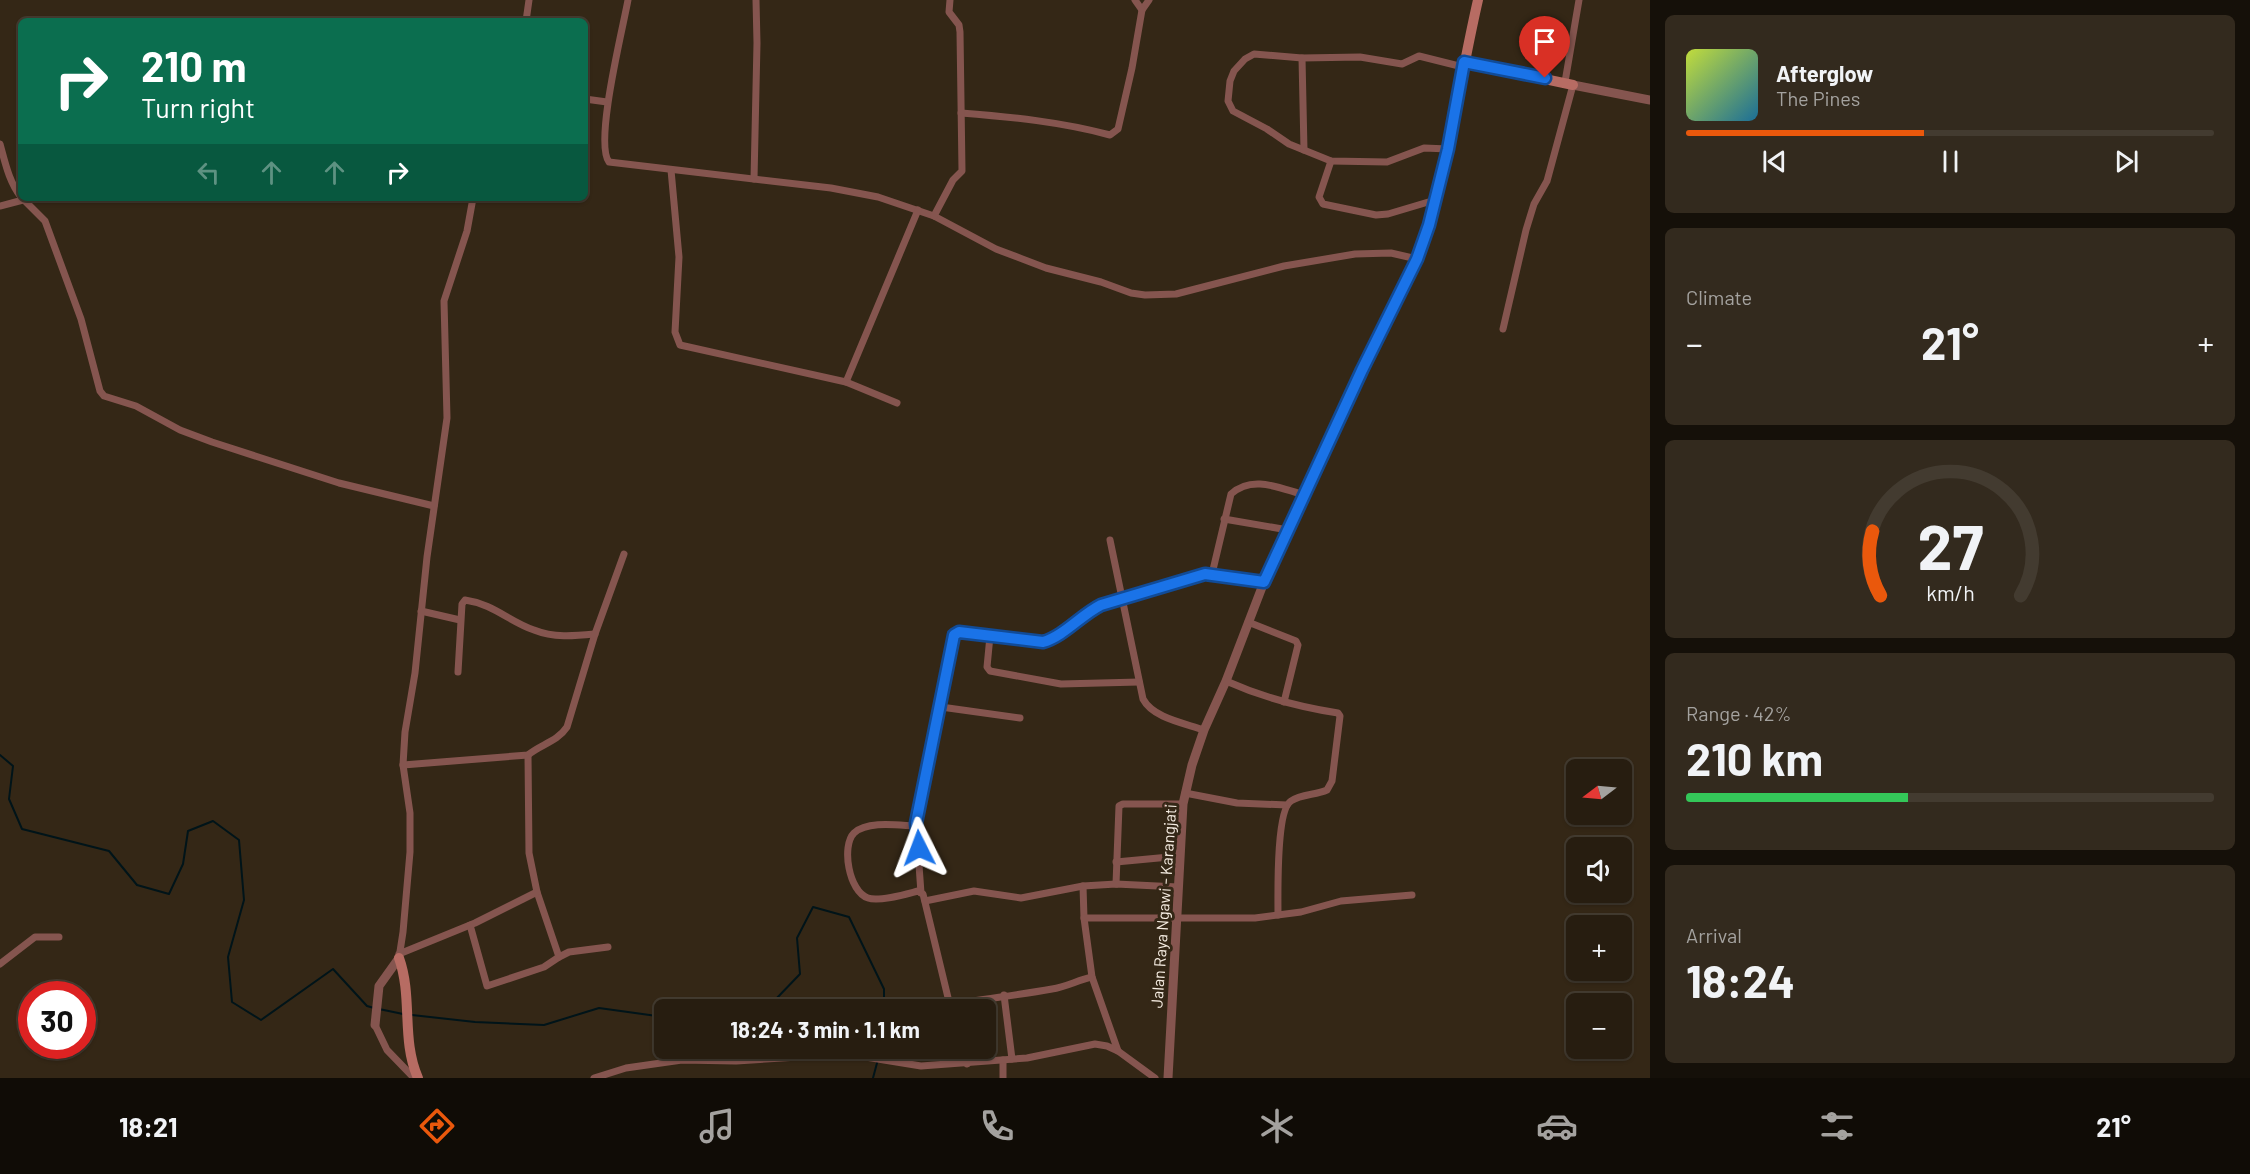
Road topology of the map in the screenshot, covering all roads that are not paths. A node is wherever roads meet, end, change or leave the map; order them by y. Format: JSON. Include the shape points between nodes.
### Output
{"nodes":[{"id":1,"x":529,"y":0,"type":"edge"},
{"id":2,"x":628,"y":0,"type":"edge"},
{"id":3,"x":756,"y":0,"type":"edge"},
{"id":4,"x":950,"y":0,"type":"edge"},
{"id":5,"x":1135,"y":0,"type":"edge"},
{"id":6,"x":1149,"y":0,"type":"edge"},
{"id":7,"x":1478,"y":0,"type":"edge"},
{"id":8,"x":1579,"y":0,"type":"edge"},
{"id":9,"x":1142,"y":10,"type":"junction"},
{"id":10,"x":526,"y":18,"type":"edge"},
{"id":11,"x":1302,"y":58,"type":"junction"},
{"id":12,"x":1463,"y":64,"type":"junction"},
{"id":13,"x":1569,"y":83,"type":"junction"},
{"id":14,"x":588,"y":99,"type":"edge"},
{"id":15,"x":1650,"y":100,"type":"edge"},
{"id":16,"x":608,"y":102,"type":"junction"},
{"id":17,"x":962,"y":113,"type":"junction"},
{"id":18,"x":0,"y":144,"type":"edge"},
{"id":19,"x":1448,"y":149,"type":"junction"},
{"id":20,"x":1304,"y":150,"type":"junction"},
{"id":21,"x":1330,"y":161,"type":"junction"},
{"id":22,"x":671,"y":170,"type":"junction"},
{"id":23,"x":754,"y":179,"type":"junction"},
{"id":24,"x":18,"y":193,"type":"edge"},
{"id":25,"x":18,"y":199,"type":"edge"},
{"id":26,"x":1436,"y":200,"type":"junction"},
{"id":27,"x":25,"y":201,"type":"edge"},
{"id":28,"x":472,"y":201,"type":"edge"},
{"id":29,"x":0,"y":206,"type":"edge"},
{"id":30,"x":918,"y":210,"type":"junction"},
{"id":31,"x":934,"y":216,"type":"junction"},
{"id":32,"x":1417,"y":259,"type":"junction"},
{"id":33,"x":1503,"y":329,"type":"dead end"},
{"id":34,"x":846,"y":382,"type":"junction"},
{"id":35,"x":897,"y":403,"type":"dead end"},
{"id":36,"x":1305,"y":495,"type":"junction"},
{"id":37,"x":434,"y":506,"type":"junction"},
{"id":38,"x":1224,"y":519,"type":"junction"},
{"id":39,"x":1288,"y":530,"type":"junction"},
{"id":40,"x":1110,"y":540,"type":"dead end"},
{"id":41,"x":624,"y":554,"type":"dead end"},
{"id":42,"x":1212,"y":574,"type":"junction"},
{"id":43,"x":1264,"y":582,"type":"junction"},
{"id":44,"x":1121,"y":598,"type":"junction"},
{"id":45,"x":421,"y":611,"type":"junction"},
{"id":46,"x":460,"y":620,"type":"junction"},
{"id":47,"x":1248,"y":622,"type":"junction"},
{"id":48,"x":595,"y":634,"type":"junction"},
{"id":49,"x":990,"y":636,"type":"junction"},
{"id":50,"x":458,"y":672,"type":"dead end"},
{"id":51,"x":1226,"y":681,"type":"junction"},
{"id":52,"x":1139,"y":682,"type":"junction"},
{"id":53,"x":1284,"y":702,"type":"junction"},
{"id":54,"x":941,"y":706,"type":"junction"},
{"id":55,"x":1020,"y":718,"type":"dead end"},
{"id":56,"x":1204,"y":730,"type":"junction"},
{"id":57,"x":528,"y":755,"type":"junction"},
{"id":58,"x":403,"y":765,"type":"junction"},
{"id":59,"x":1185,"y":793,"type":"junction"},
{"id":60,"x":1183,"y":804,"type":"junction"},
{"id":61,"x":1287,"y":805,"type":"junction"},
{"id":62,"x":916,"y":823,"type":"junction"},
{"id":63,"x":1180,"y":856,"type":"junction"},
{"id":64,"x":1116,"y":862,"type":"junction"},
{"id":65,"x":1116,"y":884,"type":"junction"},
{"id":66,"x":1083,"y":886,"type":"junction"},
{"id":67,"x":1178,"y":887,"type":"junction"},
{"id":68,"x":537,"y":892,"type":"junction"},
{"id":69,"x":921,"y":893,"type":"junction"},
{"id":70,"x":1412,"y":895,"type":"dead end"},
{"id":71,"x":925,"y":901,"type":"junction"},
{"id":72,"x":1278,"y":915,"type":"junction"},
{"id":73,"x":1084,"y":918,"type":"junction"},
{"id":74,"x":1177,"y":919,"type":"junction"},
{"id":75,"x":470,"y":925,"type":"junction"},
{"id":76,"x":59,"y":937,"type":"dead end"},
{"id":77,"x":608,"y":947,"type":"dead end"},
{"id":78,"x":399,"y":956,"type":"junction"},
{"id":79,"x":559,"y":957,"type":"junction"},
{"id":80,"x":0,"y":964,"type":"edge"},
{"id":81,"x":1092,"y":977,"type":"junction"},
{"id":82,"x":1005,"y":995,"type":"junction"},
{"id":83,"x":948,"y":999,"type":"edge"},
{"id":84,"x":987,"y":999,"type":"edge"},
{"id":85,"x":375,"y":1025,"type":"joint"},
{"id":86,"x":1118,"y":1051,"type":"junction"},
{"id":87,"x":965,"y":1059,"type":"edge"},
{"id":88,"x":1012,"y":1059,"type":"junction"},
{"id":89,"x":1003,"y":1060,"type":"junction"},
{"id":90,"x":967,"y":1064,"type":"junction"},
{"id":91,"x":416,"y":1078,"type":"edge"},
{"id":92,"x":594,"y":1078,"type":"edge"},
{"id":93,"x":1003,"y":1078,"type":"edge"},
{"id":94,"x":1155,"y":1078,"type":"edge"},
{"id":95,"x":1168,"y":1078,"type":"edge"}],
"edges":[{"from":1,"to":10,"type":"street"},
{"from":2,"to":16,"type":"street"},
{"from":3,"to":23,"type":"street"},
{"from":4,"to":17,"type":"street","via":[[949,12],[960,32]]},
{"from":5,"to":9,"type":"street"},
{"from":6,"to":9,"type":"street"},
{"from":7,"to":12,"type":"main road","name":"Jalan Raya Ngawi - Karangjati"},
{"from":8,"to":13,"type":"street"},
{"from":9,"to":17,"type":"street","via":[[1115,133],[1024,118]]},
{"from":11,"to":12,"type":"street","via":[[1360,57],[1402,63],[1419,56]]},
{"from":11,"to":20,"type":"street"},
{"from":11,"to":20,"type":"street","via":[[1254,54],[1234,71],[1228,101],[1233,111]]},
{"from":12,"to":13,"type":"main road"},
{"from":12,"to":19,"type":"main road","name":"Jalan Raya Ngawi - Karangjati"},
{"from":13,"to":15,"type":"street"},
{"from":13,"to":33,"type":"street","via":[[1547,181],[1526,230]]},
{"from":14,"to":16,"type":"street"},
{"from":16,"to":22,"type":"street","via":[[607,160]]},
{"from":17,"to":31,"type":"street","via":[[962,171]]},
{"from":18,"to":24,"type":"street"},
{"from":19,"to":21,"type":"street","via":[[1424,148],[1387,162]]},
{"from":19,"to":26,"type":"main road","name":"Jalan Raya Ngawi - Karangjati"},
{"from":20,"to":21,"type":"street"},
{"from":21,"to":26,"type":"street","via":[[1319,197],[1323,204],[1376,215]]},
{"from":22,"to":23,"type":"street"},
{"from":22,"to":34,"type":"street","via":[[679,258],[675,332],[680,345]]},
{"from":23,"to":30,"type":"street","via":[[878,196]]},
{"from":25,"to":29,"type":"street"},
{"from":26,"to":32,"type":"main road","name":"Jalan Raya Ngawi - Karangjati"},
{"from":27,"to":37,"type":"street","via":[[45,221],[104,396],[143,409],[180,430],[261,458],[339,483]]},
{"from":28,"to":37,"type":"street","via":[[444,301],[447,418]]},
{"from":30,"to":31,"type":"street"},
{"from":30,"to":34,"type":"street"},
{"from":31,"to":32,"type":"street","via":[[996,249],[1046,268],[1144,295],[1176,294],[1284,266],[1355,254],[1391,253]]},
{"from":32,"to":36,"type":"street","name":"Jalan Raya Ngawi - Karangjati"},
{"from":34,"to":35,"type":"street"},
{"from":36,"to":38,"type":"street","via":[[1260,483],[1247,484],[1231,494]]},
{"from":36,"to":39,"type":"street","name":"Jalan Raya Ngawi - Karangjati"},
{"from":37,"to":45,"type":"street"},
{"from":38,"to":39,"type":"street"},
{"from":38,"to":42,"type":"street"},
{"from":39,"to":43,"type":"street","name":"Jalan Raya Ngawi - Karangjati"},
{"from":40,"to":44,"type":"street"},
{"from":41,"to":48,"type":"street"},
{"from":42,"to":43,"type":"street"},
{"from":42,"to":44,"type":"street"},
{"from":43,"to":47,"type":"street","name":"Jalan Raya Ngawi - Karangjati"},
{"from":44,"to":49,"type":"street","via":[[1091,610],[1052,640],[1032,642]]},
{"from":44,"to":52,"type":"street"},
{"from":45,"to":46,"type":"street"},
{"from":45,"to":58,"type":"street"},
{"from":46,"to":48,"type":"street","via":[[462,604],[467,600],[497,609],[532,630],[571,637]]},
{"from":46,"to":50,"type":"street"},
{"from":47,"to":51,"type":"street","name":"Jalan Raya Ngawi - Karangjati"},
{"from":47,"to":53,"type":"street","via":[[1298,645]]},
{"from":48,"to":57,"type":"street","via":[[567,727],[555,740]]},
{"from":49,"to":52,"type":"street","via":[[990,670],[1061,684]]},
{"from":49,"to":54,"type":"street","via":[[959,632],[954,635]]},
{"from":51,"to":53,"type":"street"},
{"from":51,"to":56,"type":"street","name":"Jalan Raya Ngawi - Karangjati"},
{"from":52,"to":56,"type":"street","via":[[1146,706]]},
{"from":53,"to":61,"type":"street","via":[[1340,716],[1332,781],[1327,790]]},
{"from":54,"to":55,"type":"street"},
{"from":54,"to":62,"type":"street"},
{"from":56,"to":59,"type":"street","name":"Jalan Raya Ngawi - Karangjati"},
{"from":57,"to":58,"type":"street"},
{"from":57,"to":68,"type":"street","via":[[529,853]]},
{"from":58,"to":78,"type":"street","via":[[410,813],[410,852]]},
{"from":59,"to":60,"type":"street","name":"Jalan Raya Ngawi - Karangjati"},
{"from":59,"to":61,"type":"street","via":[[1237,803]]},
{"from":60,"to":63,"type":"street","name":"Jalan Raya Ngawi - Karangjati"},
{"from":60,"to":64,"type":"street","via":[[1119,806]]},
{"from":61,"to":72,"type":"street","via":[[1282,819]]},
{"from":62,"to":69,"type":"street"},
{"from":62,"to":69,"type":"street","via":[[867,827],[855,832],[848,842],[848,864],[866,898]]},
{"from":63,"to":64,"type":"street"},
{"from":63,"to":67,"type":"street","name":"Jalan Raya Ngawi - Karangjati"},
{"from":64,"to":65,"type":"street"},
{"from":65,"to":66,"type":"street"},
{"from":65,"to":67,"type":"street"},
{"from":66,"to":71,"type":"street","via":[[1021,898],[974,891]]},
{"from":66,"to":73,"type":"street"},
{"from":67,"to":74,"type":"street","name":"Jalan Raya Ngawi - Karangjati"},
{"from":68,"to":75,"type":"street"},
{"from":68,"to":79,"type":"street"},
{"from":69,"to":71,"type":"street"},
{"from":70,"to":72,"type":"street","via":[[1341,901]]},
{"from":71,"to":83,"type":"street"},
{"from":72,"to":74,"type":"street"},
{"from":73,"to":74,"type":"street"},
{"from":73,"to":81,"type":"street"},
{"from":74,"to":95,"type":"street","name":"Jalan Raya Ngawi - Karangjati"},
{"from":75,"to":78,"type":"street"},
{"from":75,"to":79,"type":"street","via":[[487,986]]},
{"from":76,"to":80,"type":"street","via":[[35,937]]},
{"from":77,"to":79,"type":"street"},
{"from":78,"to":85,"type":"street","via":[[381,980]]},
{"from":78,"to":91,"type":"main road","via":[[407,988],[409,1046]]},
{"from":81,"to":82,"type":"street","via":[[1053,989]]},
{"from":81,"to":86,"type":"street"},
{"from":82,"to":84,"type":"street"},
{"from":82,"to":88,"type":"street"},
{"from":85,"to":91,"type":"street","via":[[387,1050]]},
{"from":86,"to":88,"type":"street","via":[[1088,1044]]},
{"from":86,"to":94,"type":"street"},
{"from":87,"to":90,"type":"street"},
{"from":88,"to":89,"type":"street"},
{"from":89,"to":90,"type":"street"},
{"from":89,"to":93,"type":"street"},
{"from":90,"to":92,"type":"street","via":[[921,1066],[847,1054],[682,1060],[626,1068]]}]}
